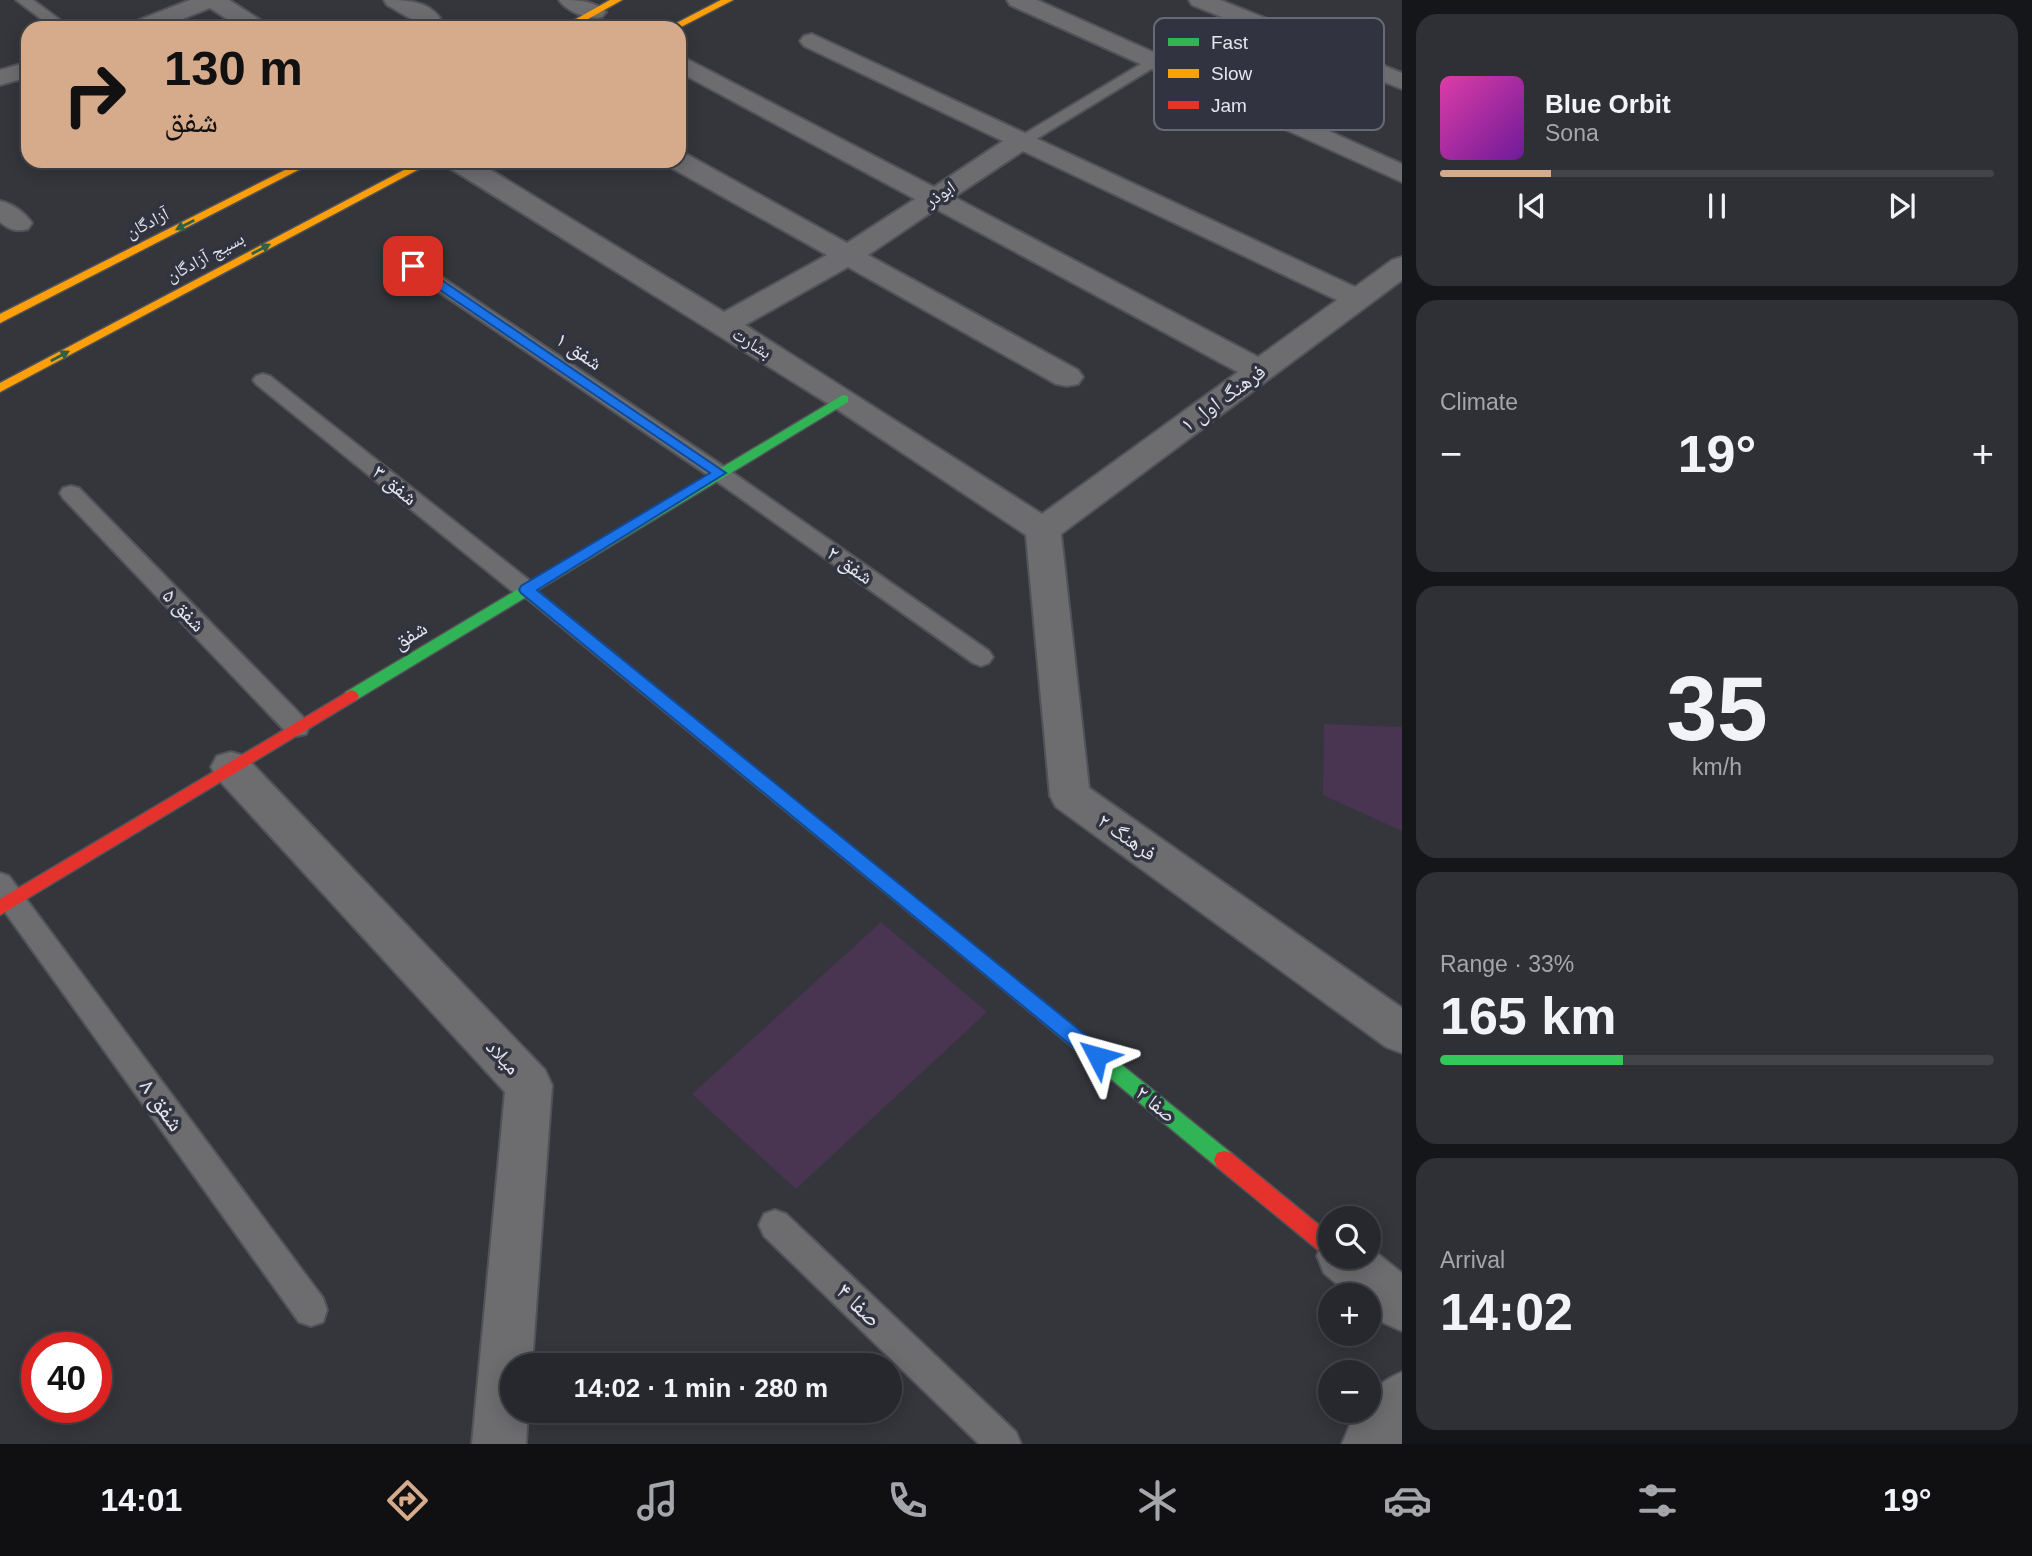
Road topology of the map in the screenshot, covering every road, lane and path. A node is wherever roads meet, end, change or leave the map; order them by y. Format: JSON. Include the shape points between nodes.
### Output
{"nodes":[{"id":1,"x":23,"y":0,"type":"edge"},
{"id":2,"x":212,"y":0,"type":"edge"},
{"id":3,"x":396,"y":0,"type":"edge"},
{"id":4,"x":570,"y":0,"type":"edge"},
{"id":5,"x":617,"y":0,"type":"edge"},
{"id":6,"x":728,"y":0,"type":"edge"},
{"id":7,"x":1017,"y":0,"type":"edge"},
{"id":8,"x":1200,"y":0,"type":"edge"},
{"id":9,"x":594,"y":12,"type":"junction"},
{"id":10,"x":428,"y":18,"type":"dead end"},
{"id":11,"x":1244,"y":18,"type":"edge"},
{"id":12,"x":53,"y":21,"type":"edge"},
{"id":13,"x":157,"y":21,"type":"edge"},
{"id":14,"x":246,"y":21,"type":"edge"},
{"id":15,"x":578,"y":21,"type":"edge"},
{"id":16,"x":686,"y":21,"type":"edge"},
{"id":17,"x":812,"y":41,"type":"dead end"},
{"id":18,"x":1154,"y":59,"type":"edge"},
{"id":19,"x":1154,"y":61,"type":"edge"},
{"id":20,"x":686,"y":66,"type":"edge"},
{"id":21,"x":21,"y":71,"type":"edge"},
{"id":22,"x":1384,"y":75,"type":"edge"},
{"id":23,"x":0,"y":78,"type":"edge"},
{"id":24,"x":1402,"y":82,"type":"edge"},
{"id":25,"x":1307,"y":130,"type":"edge"},
{"id":26,"x":1022,"y":140,"type":"junction"},
{"id":27,"x":686,"y":165,"type":"edge"},
{"id":28,"x":297,"y":168,"type":"edge"},
{"id":29,"x":416,"y":168,"type":"edge"},
{"id":30,"x":468,"y":168,"type":"edge"},
{"id":31,"x":1402,"y":174,"type":"edge"},
{"id":32,"x":935,"y":198,"type":"junction"},
{"id":33,"x":847,"y":256,"type":"junction"},
{"id":34,"x":413,"y":266,"type":"dead end"},
{"id":35,"x":1402,"y":266,"type":"edge"},
{"id":36,"x":1358,"y":299,"type":"junction"},
{"id":37,"x":0,"y":319,"type":"edge"},
{"id":38,"x":723,"y":325,"type":"junction"},
{"id":39,"x":1260,"y":371,"type":"junction"},
{"id":40,"x":1067,"y":377,"type":"dead end"},
{"id":41,"x":263,"y":380,"type":"dead end"},
{"id":42,"x":0,"y":388,"type":"edge"},
{"id":43,"x":843,"y":399,"type":"junction"},
{"id":44,"x":719,"y":473,"type":"junction"},
{"id":45,"x":71,"y":493,"type":"dead end"},
{"id":46,"x":1043,"y":530,"type":"junction"},
{"id":47,"x":526,"y":590,"type":"junction"},
{"id":48,"x":981,"y":657,"type":"dead end"},
{"id":49,"x":297,"y":727,"type":"junction"},
{"id":50,"x":231,"y":767,"type":"junction"},
{"id":51,"x":4,"y":898,"type":"edge"},
{"id":52,"x":1402,"y":1033,"type":"edge"},
{"id":53,"x":775,"y":1225,"type":"dead end"},
{"id":54,"x":1318,"y":1237,"type":"edge"},
{"id":55,"x":1358,"y":1269,"type":"edge"},
{"id":56,"x":1402,"y":1306,"type":"edge"},
{"id":57,"x":310,"y":1310,"type":"dead end"},
{"id":58,"x":1402,"y":1399,"type":"edge"},
{"id":59,"x":499,"y":1444,"type":"edge"},
{"id":60,"x":1004,"y":1444,"type":"edge"},
{"id":61,"x":1368,"y":1444,"type":"edge"}],
"edges":[{"from":1,"to":12,"type":"lane"},
{"from":2,"to":13,"type":"street"},
{"from":2,"to":14,"type":"street"},
{"from":3,"to":10,"type":"street"},
{"from":4,"to":9,"type":"street"},
{"from":5,"to":9,"type":"street"},
{"from":6,"to":16,"type":"street"},
{"from":7,"to":18,"type":"street"},
{"from":8,"to":11,"type":"street"},
{"from":9,"to":15,"type":"street"},
{"from":17,"to":26,"type":"street"},
{"from":19,"to":26,"type":"lane","name":"ابوذر"},
{"from":20,"to":32,"type":"street"},
{"from":21,"to":23,"type":"street"},
{"from":22,"to":24,"type":"street"},
{"from":25,"to":31,"type":"street"},
{"from":26,"to":32,"type":"street","name":"ابوذر"},
{"from":26,"to":36,"type":"street"},
{"from":27,"to":33,"type":"street"},
{"from":28,"to":37,"type":"street","name":"آزادگان","one_way":true},
{"from":42,"to":29,"type":"street","name":"بسیج آزادگان","one_way":true},
{"from":30,"to":38,"type":"street","name":"بشارت"},
{"from":32,"to":33,"type":"street","name":"ابوذر"},
{"from":32,"to":39,"type":"street"},
{"from":33,"to":38,"type":"street","name":"ابوذر"},
{"from":33,"to":40,"type":"street"},
{"from":34,"to":44,"type":"lane","name":"شفق ۱"},
{"from":35,"to":36,"type":"street","name":"فرهنگ اول ۱"},
{"from":36,"to":39,"type":"street","name":"فرهنگ اول ۱"},
{"from":38,"to":43,"type":"street","name":"بشارت"},
{"from":39,"to":46,"type":"street","name":"فرهنگ اول ۱"},
{"from":41,"to":47,"type":"lane","name":"شفق ۳"},
{"from":43,"to":44,"type":"street","name":"شفق"},
{"from":43,"to":46,"type":"street","name":"بشارت"},
{"from":44,"to":47,"type":"street","name":"شفق"},
{"from":44,"to":48,"type":"lane","name":"شفق ۲"},
{"from":45,"to":49,"type":"lane","name":"شفق ۵"},
{"from":46,"to":52,"type":"street","name":"فرهنگ ۲","via":[[1070,796]]},
{"from":47,"to":49,"type":"street","name":"شفق"},
{"from":47,"to":54,"type":"street","name":"صفا ۲"},
{"from":49,"to":50,"type":"street","name":"شفق"},
{"from":50,"to":51,"type":"street","name":"شفق"},
{"from":50,"to":59,"type":"street","name":"میلاد","via":[[529,1085]]},
{"from":51,"to":57,"type":"lane","name":"شفق ۸"},
{"from":53,"to":60,"type":"lane","name":"صفا ۴"},
{"from":55,"to":56,"type":"street"},
{"from":58,"to":61,"type":"street"}]}
